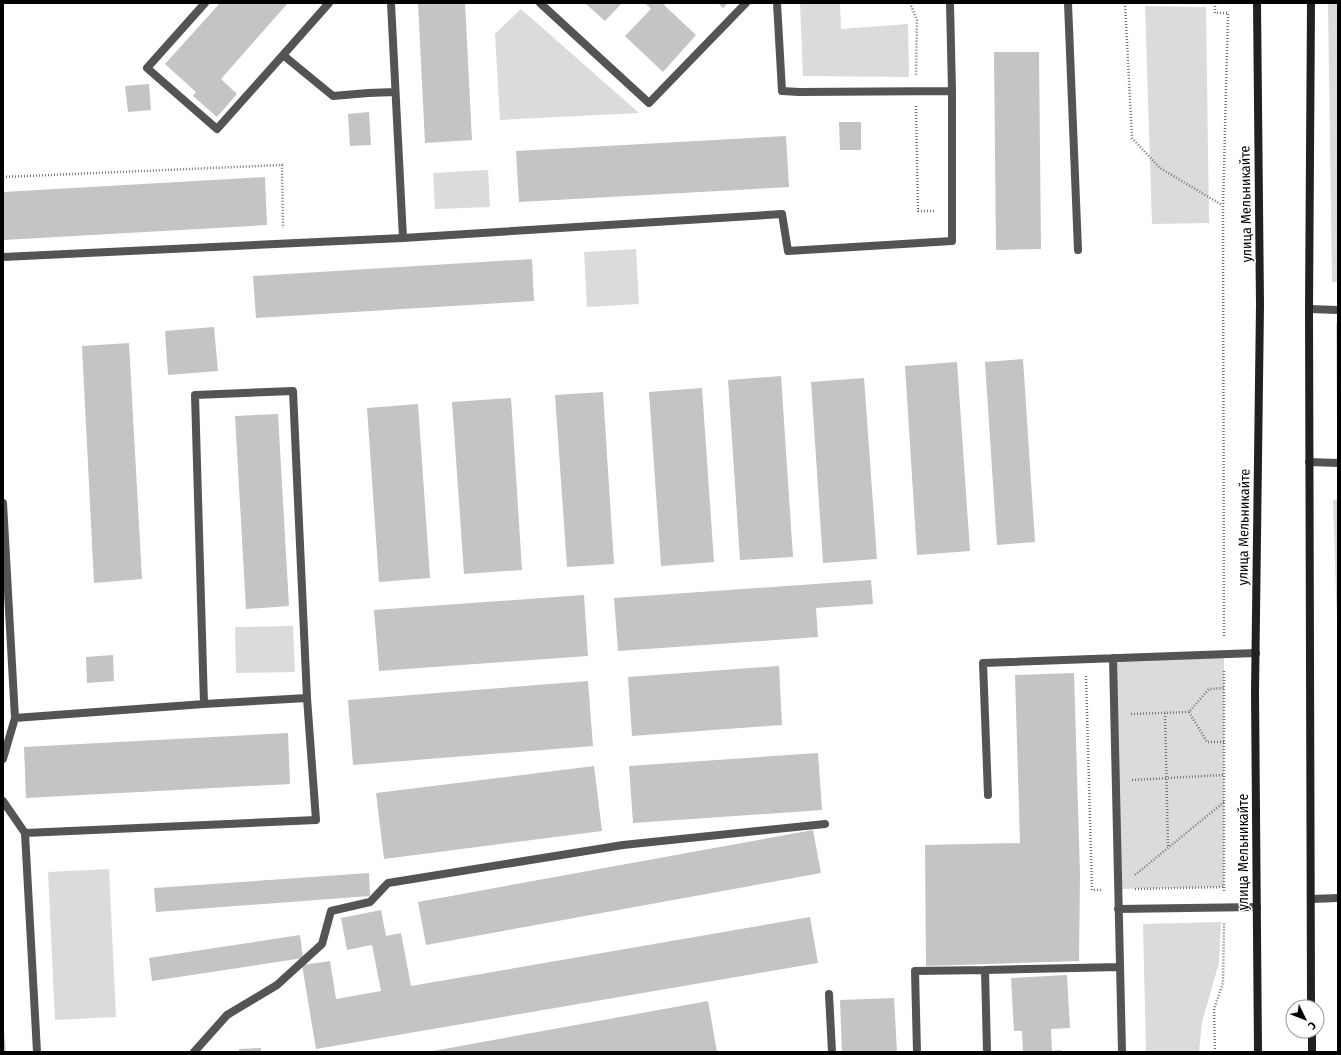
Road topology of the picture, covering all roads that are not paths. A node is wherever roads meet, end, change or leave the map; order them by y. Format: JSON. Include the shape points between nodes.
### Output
{"nodes":[{"id":1,"x":205,"y":3,"type":"edge"},
{"id":2,"x":329,"y":3,"type":"edge"},
{"id":3,"x":391,"y":3,"type":"edge"},
{"id":4,"x":540,"y":3,"type":"edge"},
{"id":5,"x":746,"y":3,"type":"edge"},
{"id":6,"x":777,"y":3,"type":"edge"},
{"id":7,"x":950,"y":3,"type":"edge"},
{"id":8,"x":1068,"y":3,"type":"edge"},
{"id":9,"x":1257,"y":3,"type":"edge"},
{"id":10,"x":1310,"y":3,"type":"edge"},
{"id":11,"x":283,"y":55,"type":"junction"},
{"id":12,"x":952,"y":91,"type":"junction"},
{"id":13,"x":395,"y":92,"type":"junction"},
{"id":14,"x":403,"y":238,"type":"junction"},
{"id":15,"x":1078,"y":250,"type":"dead end"},
{"id":16,"x":3,"y":257,"type":"edge"},
{"id":17,"x":1309,"y":309,"type":"junction"},
{"id":18,"x":1338,"y":310,"type":"edge"},
{"id":19,"x":1310,"y":462,"type":"junction"},
{"id":20,"x":1338,"y":463,"type":"edge"},
{"id":21,"x":3,"y":503,"type":"edge"},
{"id":22,"x":1256,"y":653,"type":"junction"},
{"id":23,"x":1113,"y":658,"type":"junction"},
{"id":24,"x":307,"y":698,"type":"junction"},
{"id":25,"x":204,"y":704,"type":"junction"},
{"id":26,"x":15,"y":718,"type":"junction"},
{"id":27,"x":3,"y":759,"type":"edge"},
{"id":28,"x":988,"y":795,"type":"dead end"},
{"id":29,"x":3,"y":801,"type":"edge"},
{"id":30,"x":825,"y":824,"type":"dead end"},
{"id":31,"x":25,"y":833,"type":"junction"},
{"id":32,"x":1338,"y":898,"type":"edge"},
{"id":33,"x":1312,"y":899,"type":"junction"},
{"id":34,"x":1257,"y":907,"type":"junction"},
{"id":35,"x":1118,"y":909,"type":"junction"},
{"id":36,"x":1120,"y":967,"type":"junction"},
{"id":37,"x":985,"y":970,"type":"junction"},
{"id":38,"x":829,"y":994,"type":"dead end"},
{"id":39,"x":1311,"y":999,"type":"edge"},
{"id":40,"x":1312,"y":1039,"type":"edge"},
{"id":41,"x":37,"y":1052,"type":"edge"},
{"id":42,"x":194,"y":1052,"type":"edge"},
{"id":43,"x":832,"y":1052,"type":"edge"},
{"id":44,"x":917,"y":1052,"type":"edge"},
{"id":45,"x":987,"y":1052,"type":"edge"},
{"id":46,"x":1122,"y":1052,"type":"edge"},
{"id":47,"x":1258,"y":1052,"type":"edge"},
{"id":48,"x":1312,"y":1052,"type":"edge"}],
"edges":[{"from":1,"to":11,"type":"lane","via":[[147,68],[217,129]]},
{"from":2,"to":11,"type":"lane"},
{"from":3,"to":13,"type":"lane"},
{"from":4,"to":5,"type":"lane","via":[[649,103]]},
{"from":6,"to":12,"type":"lane","via":[[782,91]]},
{"from":7,"to":12,"type":"lane"},
{"from":8,"to":15,"type":"lane"},
{"from":9,"to":22,"type":"main road","name":"улица Мельникайте","via":[[1260,305]]},
{"from":10,"to":17,"type":"main road"},
{"from":11,"to":13,"type":"lane","via":[[333,96]]},
{"from":12,"to":14,"type":"lane","via":[[952,241],[788,250],[782,214]]},
{"from":13,"to":14,"type":"lane"},
{"from":14,"to":16,"type":"lane"},
{"from":17,"to":18,"type":"lane"},
{"from":17,"to":19,"type":"main road"},
{"from":19,"to":20,"type":"lane"},
{"from":19,"to":33,"type":"main road"},
{"from":21,"to":26,"type":"lane"},
{"from":22,"to":23,"type":"lane"},
{"from":22,"to":34,"type":"main road","name":"улица Мельникайте"},
{"from":23,"to":28,"type":"lane","via":[[983,663]]},
{"from":23,"to":35,"type":"lane"},
{"from":24,"to":25,"type":"lane"},
{"from":24,"to":25,"type":"lane","via":[[293,391],[195,395]]},
{"from":24,"to":31,"type":"lane","via":[[316,820]]},
{"from":25,"to":26,"type":"lane"},
{"from":26,"to":27,"type":"lane"},
{"from":29,"to":31,"type":"lane"},
{"from":30,"to":42,"type":"lane","via":[[623,845],[388,883],[370,902],[331,911],[322,944],[277,985],[227,1015]]},
{"from":31,"to":41,"type":"lane"},
{"from":32,"to":33,"type":"lane"},
{"from":33,"to":39,"type":"main road"},
{"from":34,"to":35,"type":"lane"},
{"from":34,"to":47,"type":"main road","name":"улица Мельникайте"},
{"from":35,"to":36,"type":"lane"},
{"from":36,"to":37,"type":"lane"},
{"from":36,"to":46,"type":"lane"},
{"from":37,"to":44,"type":"lane","via":[[915,972]]},
{"from":37,"to":45,"type":"lane"},
{"from":38,"to":43,"type":"lane"},
{"from":40,"to":48,"type":"main road"}]}
